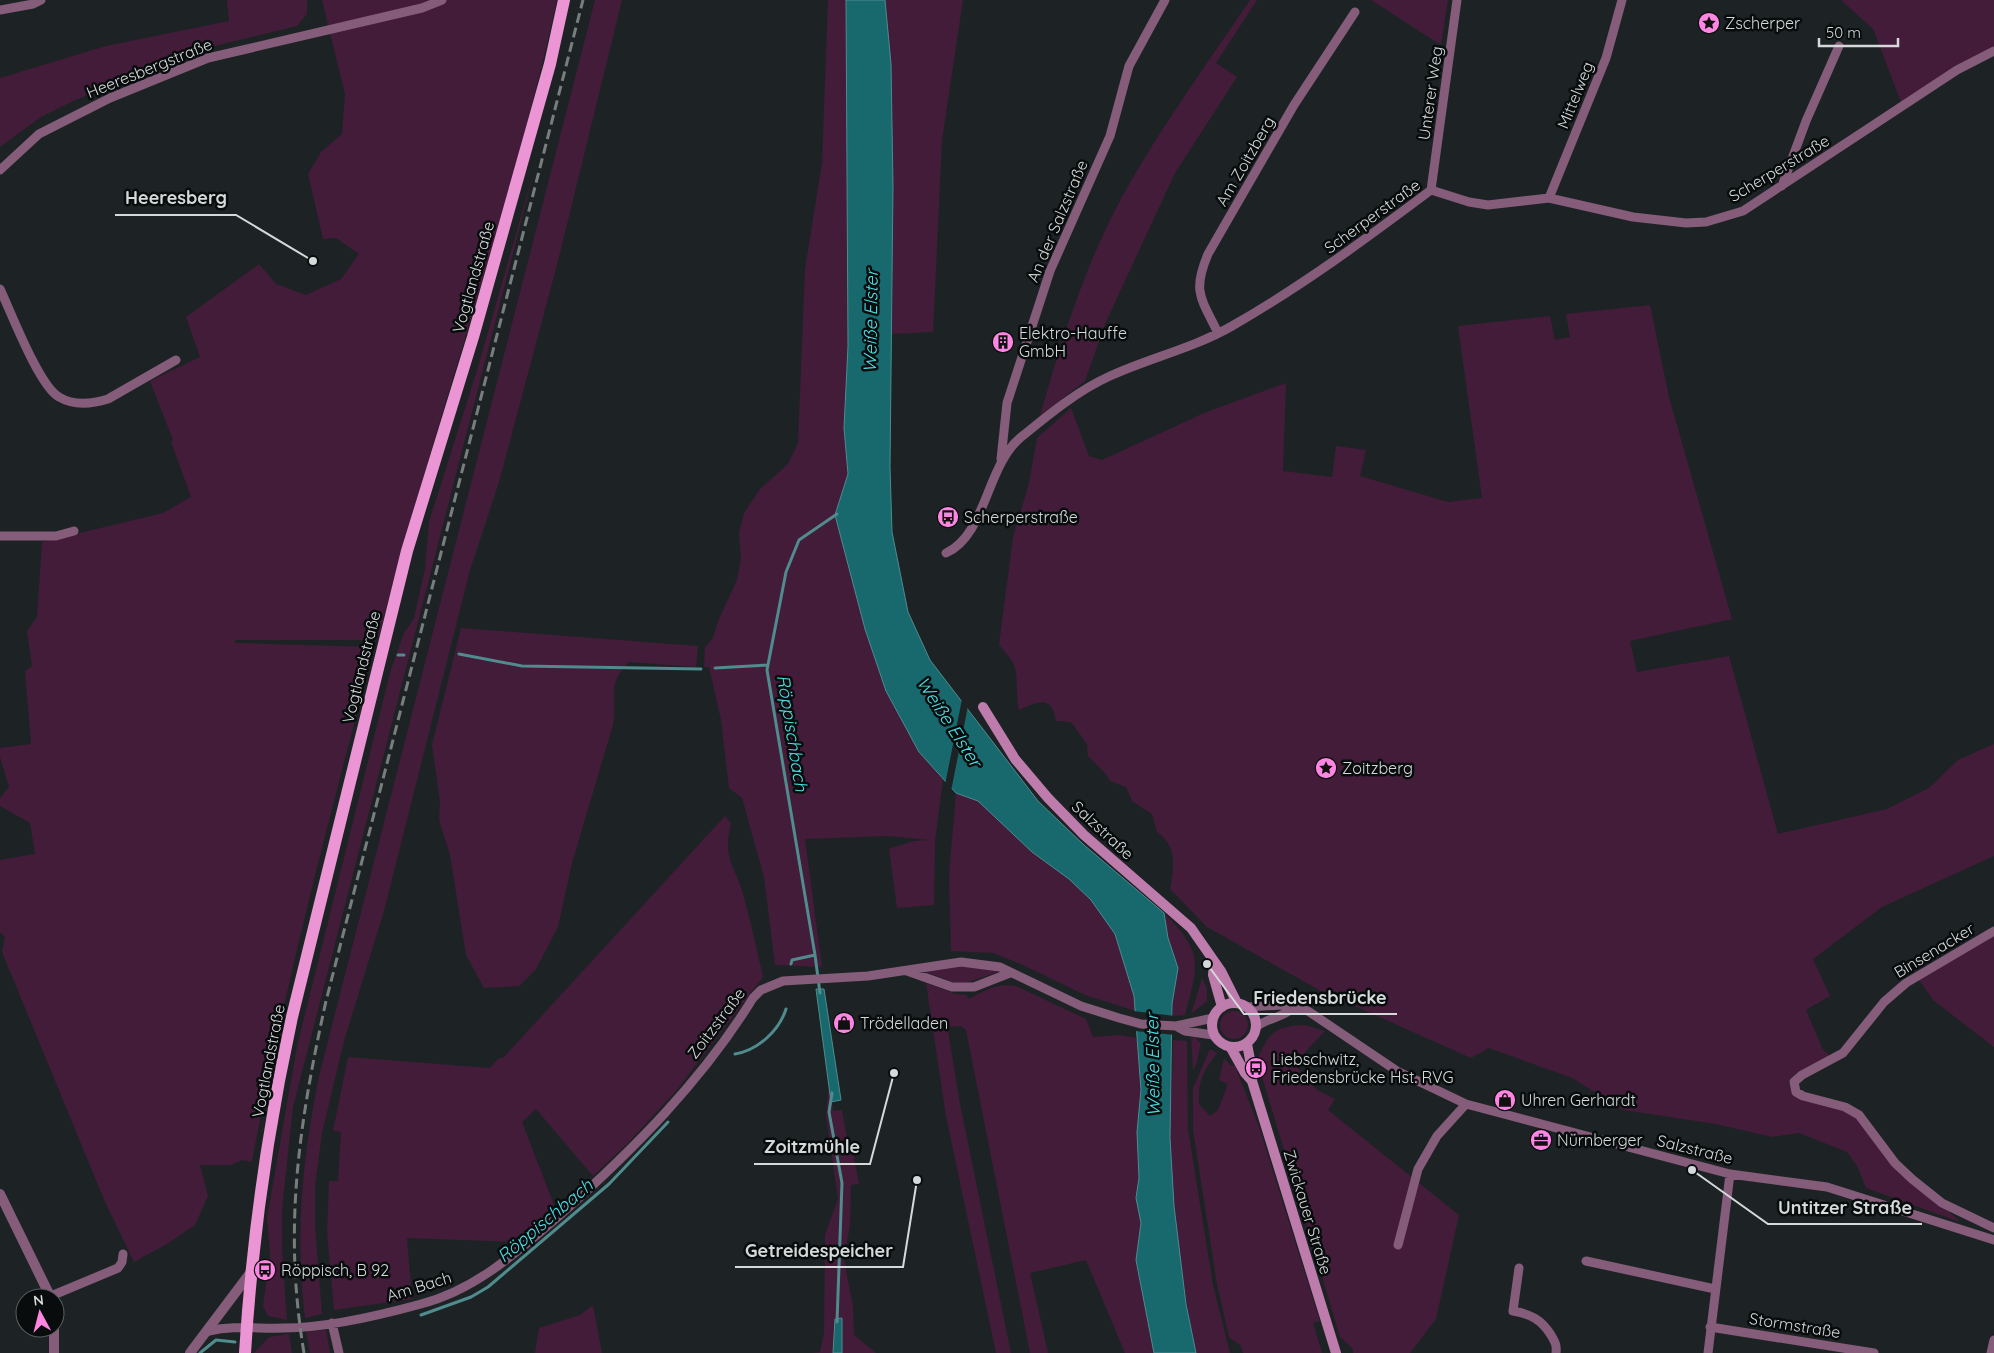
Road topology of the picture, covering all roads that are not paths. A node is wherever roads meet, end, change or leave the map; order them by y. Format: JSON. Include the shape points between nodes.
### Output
{"nodes":[{"id":1,"x":41,"y":0,"type":"edge"},
{"id":2,"x":442,"y":0,"type":"edge"},
{"id":3,"x":564,"y":0,"type":"edge"},
{"id":4,"x":1165,"y":0,"type":"edge"},
{"id":5,"x":1457,"y":0,"type":"edge"},
{"id":6,"x":1622,"y":0,"type":"edge"},
{"id":7,"x":0,"y":10,"type":"edge"},
{"id":8,"x":1356,"y":12,"type":"dead end"},
{"id":9,"x":1839,"y":46,"type":"dead end"},
{"id":10,"x":1994,"y":51,"type":"edge"},
{"id":11,"x":0,"y":170,"type":"edge"},
{"id":12,"x":1782,"y":186,"type":"junction"},
{"id":13,"x":1431,"y":190,"type":"junction"},
{"id":14,"x":1549,"y":198,"type":"junction"},
{"id":15,"x":0,"y":289,"type":"edge"},
{"id":16,"x":1218,"y":334,"type":"junction"},
{"id":17,"x":176,"y":360,"type":"dead end"},
{"id":18,"x":1001,"y":462,"type":"junction"},
{"id":19,"x":74,"y":531,"type":"dead end"},
{"id":20,"x":0,"y":536,"type":"edge"},
{"id":21,"x":946,"y":553,"type":"dead end"},
{"id":22,"x":983,"y":707,"type":"dead end"},
{"id":23,"x":1994,"y":931,"type":"edge"},
{"id":24,"x":1214,"y":964,"type":"junction"},
{"id":25,"x":906,"y":971,"type":"junction"},
{"id":26,"x":1010,"y":973,"type":"junction"},
{"id":27,"x":1242,"y":1005,"type":"junction"},
{"id":28,"x":1222,"y":1007,"type":"junction"},
{"id":29,"x":1293,"y":1008,"type":"junction"},
{"id":30,"x":1212,"y":1018,"type":"junction"},
{"id":31,"x":1176,"y":1026,"type":"junction"},
{"id":32,"x":1256,"y":1026,"type":"junction"},
{"id":33,"x":1214,"y":1035,"type":"junction"},
{"id":34,"x":1247,"y":1044,"type":"junction"},
{"id":35,"x":1231,"y":1048,"type":"junction"},
{"id":36,"x":1252,"y":1081,"type":"junction"},
{"id":37,"x":1466,"y":1104,"type":"junction"},
{"id":38,"x":617,"y":1162,"type":"joint"},
{"id":39,"x":1730,"y":1174,"type":"junction"},
{"id":40,"x":0,"y":1194,"type":"edge"},
{"id":41,"x":1994,"y":1228,"type":"edge"},
{"id":42,"x":1994,"y":1240,"type":"edge"},
{"id":43,"x":1398,"y":1246,"type":"dead end"},
{"id":44,"x":123,"y":1254,"type":"dead end"},
{"id":45,"x":1586,"y":1260,"type":"dead end"},
{"id":46,"x":1519,"y":1268,"type":"dead end"},
{"id":47,"x":254,"y":1269,"type":"junction"},
{"id":48,"x":47,"y":1288,"type":"edge"},
{"id":49,"x":1715,"y":1289,"type":"junction"},
{"id":50,"x":65,"y":1291,"type":"edge"},
{"id":51,"x":332,"y":1323,"type":"junction"},
{"id":52,"x":246,"y":1326,"type":"junction"},
{"id":53,"x":1710,"y":1327,"type":"junction"},
{"id":54,"x":208,"y":1331,"type":"junction"},
{"id":55,"x":54,"y":1338,"type":"edge"},
{"id":56,"x":1994,"y":1340,"type":"edge"},
{"id":57,"x":54,"y":1353,"type":"edge"},
{"id":58,"x":190,"y":1353,"type":"edge"},
{"id":59,"x":245,"y":1353,"type":"edge"},
{"id":60,"x":339,"y":1353,"type":"edge"},
{"id":61,"x":1336,"y":1353,"type":"edge"},
{"id":62,"x":1556,"y":1353,"type":"edge"},
{"id":63,"x":1708,"y":1353,"type":"edge"},
{"id":64,"x":1874,"y":1353,"type":"edge"},
{"id":65,"x":1991,"y":1353,"type":"edge"}],
"edges":[{"from":1,"to":7,"type":"street"},
{"from":2,"to":11,"type":"street","name":"Heeresbergstraße","via":[[422,8],[208,58],[110,98],[39,134]]},
{"from":3,"to":47,"type":"main road","name":"Vogtlandstraße","via":[[550,64],[473,337],[407,551],[292,1016],[264,1170]]},
{"from":4,"to":18,"type":"street","name":"An der Salzstraße","via":[[1129,66],[1110,136],[1050,271],[1007,403]]},
{"from":5,"to":13,"type":"street","name":"Unterer Weg"},
{"from":6,"to":14,"type":"street","name":"Mittelweg","via":[[1606,58]]},
{"from":8,"to":16,"type":"street","name":"Am Zoitzberg","via":[[1294,105],[1199,275],[1198,288]]},
{"from":9,"to":12,"type":"street"},
{"from":10,"to":12,"type":"street","name":"Scherperstraße","via":[[1957,70]]},
{"from":12,"to":14,"type":"street","name":"Scherperstraße","via":[[1744,211],[1686,224],[1632,217]]},
{"from":13,"to":14,"type":"street","name":"Scherperstraße","via":[[1488,205]]},
{"from":13,"to":16,"type":"street","name":"Scherperstraße","via":[[1333,263]]},
{"from":15,"to":17,"type":"street","via":[[45,384],[58,397],[74,404],[108,399]]},
{"from":16,"to":18,"type":"street","name":"Scherperstraße","via":[[1110,376],[1080,392],[1015,443]]},
{"from":18,"to":21,"type":"street","name":"Scherperstraße","via":[[959,547]]},
{"from":19,"to":20,"type":"street","via":[[56,536]]},
{"from":22,"to":24,"type":"main road","name":"Salzstraße","via":[[1015,759],[1048,798],[1084,836],[1191,928]]},
{"from":23,"to":41,"type":"street","name":"Binsenacker","via":[[1906,983],[1884,1002],[1842,1053],[1794,1082],[1796,1092],[1803,1096],[1845,1106],[1859,1115],[1895,1163],[1912,1179],[1942,1203]]},
{"from":24,"to":27,"type":"main road","name":"Salzstraße"},
{"from":24,"to":28,"type":"main road","name":"Salzstraße","via":[[1213,975]]},
{"from":25,"to":26,"type":"street","name":"Zoitzstraße","via":[[961,962],[1000,967]]},
{"from":25,"to":26,"type":"street","name":"Zoitzstraße","via":[[952,987],[974,987]]},
{"from":25,"to":38,"type":"street","name":"Zoitzstraße","via":[[783,981],[761,990],[680,1097]]},
{"from":26,"to":31,"type":"street","name":"Zoitzstraße","via":[[1091,1009],[1141,1024]]},
{"from":27,"to":28,"type":"main road"},
{"from":27,"to":29,"type":"street","name":"Salzstraße"},
{"from":27,"to":32,"type":"main road","via":[[1254,1016]]},
{"from":28,"to":30,"type":"main road"},
{"from":29,"to":32,"type":"street","via":[[1286,1015]]},
{"from":29,"to":37,"type":"street","name":"Salzstraße","via":[[1308,1011],[1397,1071]]},
{"from":30,"to":31,"type":"street","name":"Zoitzstraße"},
{"from":30,"to":33,"type":"main road"},
{"from":31,"to":33,"type":"street","name":"Zoitzstraße","via":[[1185,1031]]},
{"from":32,"to":34,"type":"main road"},
{"from":33,"to":35,"type":"main road","name":"Zwickauer Straße","via":[[1221,1044]]},
{"from":34,"to":35,"type":"main road"},
{"from":34,"to":36,"type":"main road","name":"Zwickauer Straße"},
{"from":35,"to":36,"type":"main road","name":"Zwickauer Straße"},
{"from":36,"to":61,"type":"main road","name":"Zwickauer Straße"},
{"from":37,"to":39,"type":"street","name":"Salzstraße"},
{"from":37,"to":43,"type":"street","via":[[1438,1136],[1418,1169]]},
{"from":38,"to":51,"type":"street","name":"Am Bach","via":[[548,1225],[471,1285],[421,1305]]},
{"from":39,"to":42,"type":"street","name":"Salzstraße","via":[[1828,1187]]},
{"from":39,"to":49,"type":"street"},
{"from":40,"to":48,"type":"street"},
{"from":44,"to":50,"type":"street","via":[[118,1268]]},
{"from":45,"to":49,"type":"street"},
{"from":46,"to":62,"type":"street","via":[[1512,1311],[1528,1314],[1544,1323],[1557,1346]]},
{"from":47,"to":52,"type":"main road","name":"Vogtlandstraße"},
{"from":47,"to":54,"type":"street"},
{"from":49,"to":53,"type":"street"},
{"from":51,"to":52,"type":"street","name":"Am Bach","via":[[284,1328]]},
{"from":51,"to":60,"type":"street"},
{"from":52,"to":54,"type":"street","name":"Am Bach"},
{"from":52,"to":59,"type":"main road","name":"Vogtlandstraße"},
{"from":53,"to":63,"type":"street"},
{"from":53,"to":64,"type":"street","name":"Stormstraße"},
{"from":54,"to":58,"type":"street"},
{"from":55,"to":57,"type":"street"},
{"from":56,"to":65,"type":"street"}]}
